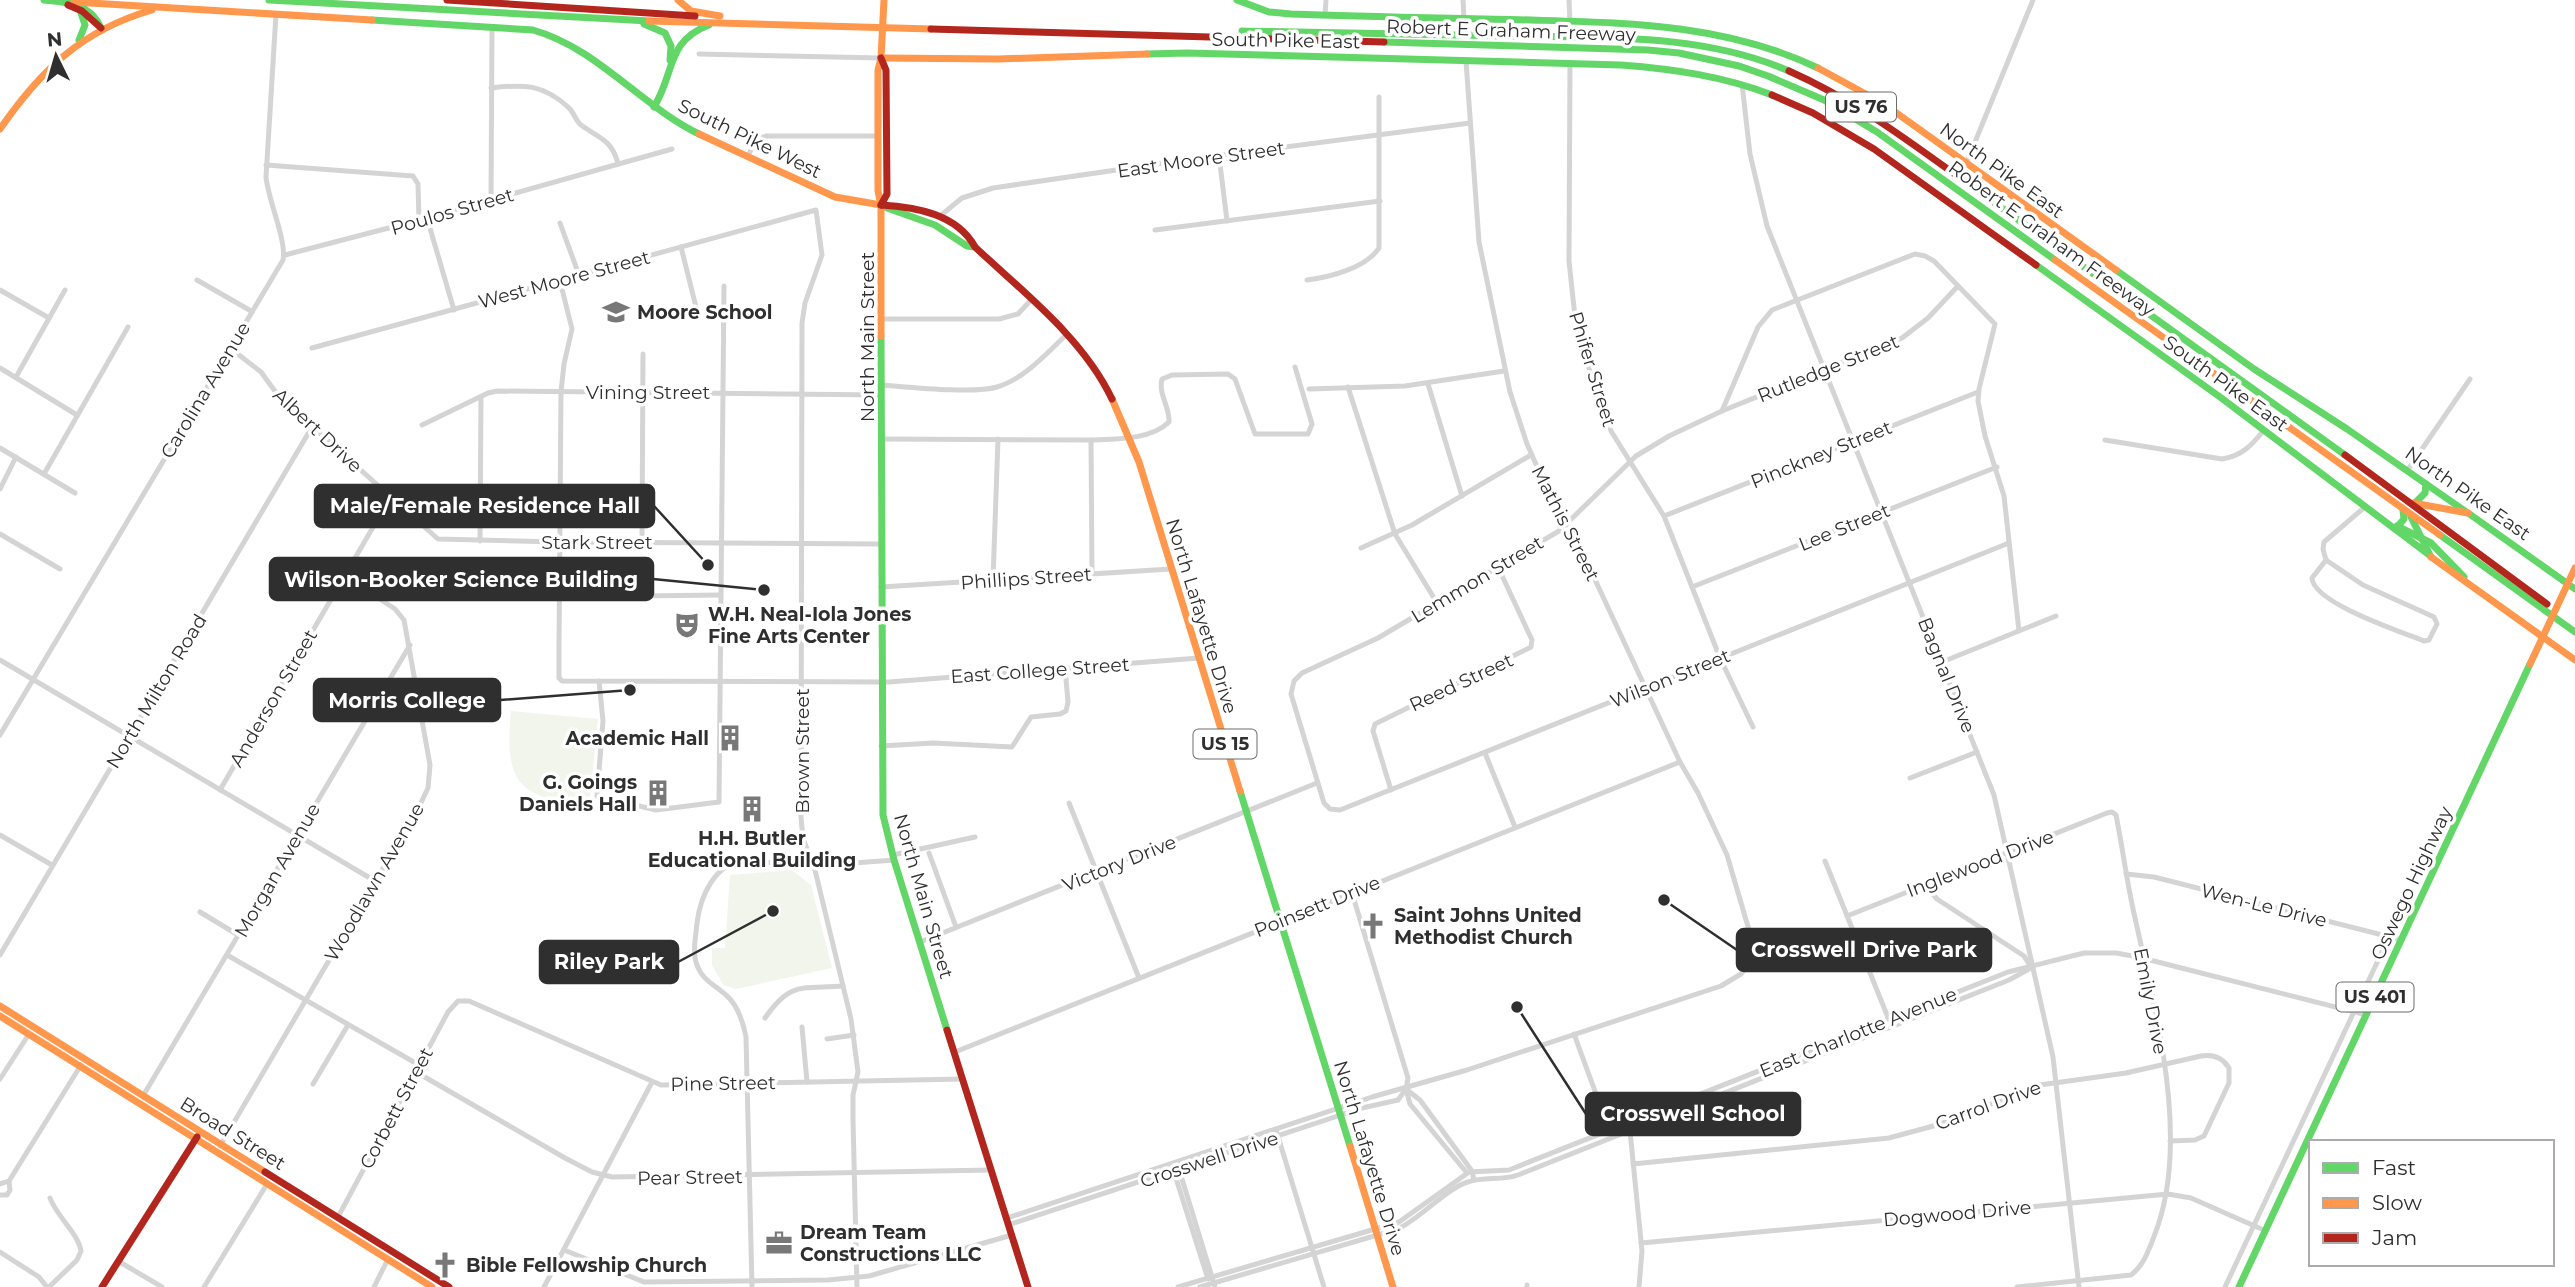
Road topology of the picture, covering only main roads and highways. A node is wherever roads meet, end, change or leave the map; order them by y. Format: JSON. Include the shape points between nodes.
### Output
{"nodes":[{"id":1,"x":44,"y":0,"type":"edge"},
{"id":2,"x":269,"y":0,"type":"edge"},
{"id":3,"x":447,"y":0,"type":"edge"},
{"id":4,"x":676,"y":0,"type":"edge"},
{"id":5,"x":884,"y":0,"type":"edge"},
{"id":6,"x":1237,"y":0,"type":"edge"},
{"id":7,"x":60,"y":2,"type":"edge"},
{"id":8,"x":76,"y":6,"type":"junction"},
{"id":9,"x":167,"y":7,"type":"junction"},
{"id":10,"x":636,"y":17,"type":"junction"},
{"id":11,"x":721,"y":20,"type":"junction"},
{"id":12,"x":101,"y":28,"type":"junction"},
{"id":13,"x":1037,"y":29,"type":"junction"},
{"id":14,"x":75,"y":45,"type":"junction"},
{"id":15,"x":881,"y":58,"type":"junction"},
{"id":16,"x":667,"y":82,"type":"junction"},
{"id":17,"x":654,"y":107,"type":"junction"},
{"id":18,"x":0,"y":129,"type":"edge"},
{"id":19,"x":881,"y":205,"type":"junction"},
{"id":20,"x":974,"y":244,"type":"junction"},
{"id":21,"x":2426,"y":484,"type":"junction"},
{"id":22,"x":2412,"y":502,"type":"junction"},
{"id":23,"x":2403,"y":510,"type":"junction"},
{"id":24,"x":2468,"y":513,"type":"junction"},
{"id":25,"x":2394,"y":526,"type":"junction"},
{"id":26,"x":2420,"y":537,"type":"junction"},
{"id":27,"x":2431,"y":557,"type":"junction"},
{"id":28,"x":2575,"y":568,"type":"edge"},
{"id":29,"x":2469,"y":583,"type":"junction"},
{"id":30,"x":2571,"y":586,"type":"edge"},
{"id":31,"x":2536,"y":601,"type":"junction"},
{"id":32,"x":2571,"y":624,"type":"edge"},
{"id":33,"x":2575,"y":632,"type":"edge"},
{"id":34,"x":2543,"y":638,"type":"junction"},
{"id":35,"x":2575,"y":660,"type":"edge"},
{"id":36,"x":0,"y":1006,"type":"edge"},
{"id":37,"x":0,"y":1016,"type":"edge"},
{"id":38,"x":82,"y":1063,"type":"junction"},
{"id":39,"x":200,"y":1131,"type":"junction"},
{"id":40,"x":195,"y":1139,"type":"junction"},
{"id":41,"x":102,"y":1287,"type":"edge"},
{"id":42,"x":432,"y":1287,"type":"edge"},
{"id":43,"x":449,"y":1287,"type":"edge"},
{"id":44,"x":1028,"y":1287,"type":"edge"},
{"id":45,"x":1393,"y":1287,"type":"edge"},
{"id":46,"x":2239,"y":1287,"type":"edge"}],
"edges":[{"from":1,"to":7,"type":"main road"},
{"from":2,"to":10,"type":"main road","name":"Robert E Graham Freeway","number":"US 76"},
{"from":3,"to":10,"type":"main road","name":"Robert E Graham Freeway","number":"US 76"},
{"from":4,"to":10,"type":"main road","via":[[664,10]]},
{"from":4,"to":11,"type":"main road","via":[[690,11]]},
{"from":5,"to":15,"type":"main road"},
{"from":6,"to":21,"type":"main road","name":"North Pike East","via":[[1278,13],[1684,27],[1778,51],[1884,104],[2254,369]]},
{"from":7,"to":8,"type":"main road"},
{"from":8,"to":9,"type":"main road","name":"South Pike West"},
{"from":8,"to":12,"type":"main road","via":[[94,13]]},
{"from":8,"to":14,"type":"main road","via":[[86,25]]},
{"from":9,"to":12,"type":"main road"},
{"from":9,"to":17,"type":"main road","name":"South Pike West","via":[[533,30],[572,45]]},
{"from":10,"to":11,"type":"main road","name":"Robert E Graham Freeway","number":"US 76"},
{"from":10,"to":16,"type":"main road","via":[[665,33],[671,46]]},
{"from":11,"to":13,"type":"main road","name":"Robert E Graham Freeway","number":"US 76"},
{"from":11,"to":16,"type":"main road","via":[[683,37]]},
{"from":12,"to":14,"type":"main road"},
{"from":13,"to":22,"type":"main road","name":"Robert E Graham Freeway","number":"US 76","via":[[1643,39],[1699,45],[1766,62],[1821,85],[1871,114]]},
{"from":13,"to":23,"type":"main road","name":"Robert E Graham Freeway","number":"US 76","via":[[1648,50],[1704,57],[1754,70],[1814,94],[1877,132]]},
{"from":14,"to":18,"type":"main road","via":[[40,76]]},
{"from":15,"to":19,"type":"main road","via":[[877,191]]},
{"from":15,"to":19,"type":"main road","via":[[886,70],[887,194]]},
{"from":15,"to":25,"type":"main road","name":"South Pike East","via":[[1187,53],[1570,63],[1680,69],[1742,83],[1849,132]]},
{"from":16,"to":17,"type":"main road"},
{"from":17,"to":19,"type":"main road","name":"South Pike West","via":[[695,132],[835,197]]},
{"from":19,"to":20,"type":"main road","via":[[935,225],[967,246]]},
{"from":19,"to":20,"type":"main road","name":"North Lafayette Drive","via":[[940,216]]},
{"from":19,"to":44,"type":"main road","name":"North Main Street","via":[[883,815]]},
{"from":20,"to":45,"type":"main road","name":"North Lafayette Drive","number":"US 15","via":[[1066,335],[1101,380],[1129,437]]},
{"from":21,"to":22,"type":"main road","via":[[2425,493]]},
{"from":21,"to":24,"type":"main road","name":"North Pike East"},
{"from":22,"to":24,"type":"main road"},
{"from":22,"to":31,"type":"main road","name":"Robert E Graham Freeway","number":"US 76"},
{"from":23,"to":25,"type":"main road","via":[[2404,519]]},
{"from":23,"to":26,"type":"main road"},
{"from":23,"to":31,"type":"main road","name":"Robert E Graham Freeway","number":"US 76"},
{"from":24,"to":30,"type":"main road","name":"North Pike East"},
{"from":25,"to":26,"type":"main road","name":"South Pike East"},
{"from":25,"to":27,"type":"main road","name":"South Pike East"},
{"from":26,"to":27,"type":"main road"},
{"from":26,"to":29,"type":"main road","name":"South Pike East"},
{"from":27,"to":29,"type":"main road","name":"South Pike East"},
{"from":28,"to":30,"type":"main road","name":"Oswego Highway","number":"US 401"},
{"from":29,"to":34,"type":"main road","name":"South Pike East"},
{"from":30,"to":34,"type":"main road","name":"Oswego Highway","number":"US 401"},
{"from":31,"to":32,"type":"main road","name":"Robert E Graham Freeway","number":"US 76"},
{"from":32,"to":33,"type":"main road","name":"Robert E Graham Freeway","number":"US 76"},
{"from":34,"to":35,"type":"main road","name":"South Pike East"},
{"from":34,"to":46,"type":"main road","name":"Oswego Highway","number":"US 401"},
{"from":36,"to":38,"type":"main road","name":"Broad Street"},
{"from":37,"to":38,"type":"main road","name":"Broad Street"},
{"from":38,"to":39,"type":"main road","name":"Broad Street"},
{"from":38,"to":40,"type":"main road","name":"Broad Street"},
{"from":39,"to":40,"type":"main road"},
{"from":39,"to":43,"type":"main road","name":"Broad Street"},
{"from":40,"to":41,"type":"main road"},
{"from":40,"to":42,"type":"main road","name":"Broad Street"}]}
